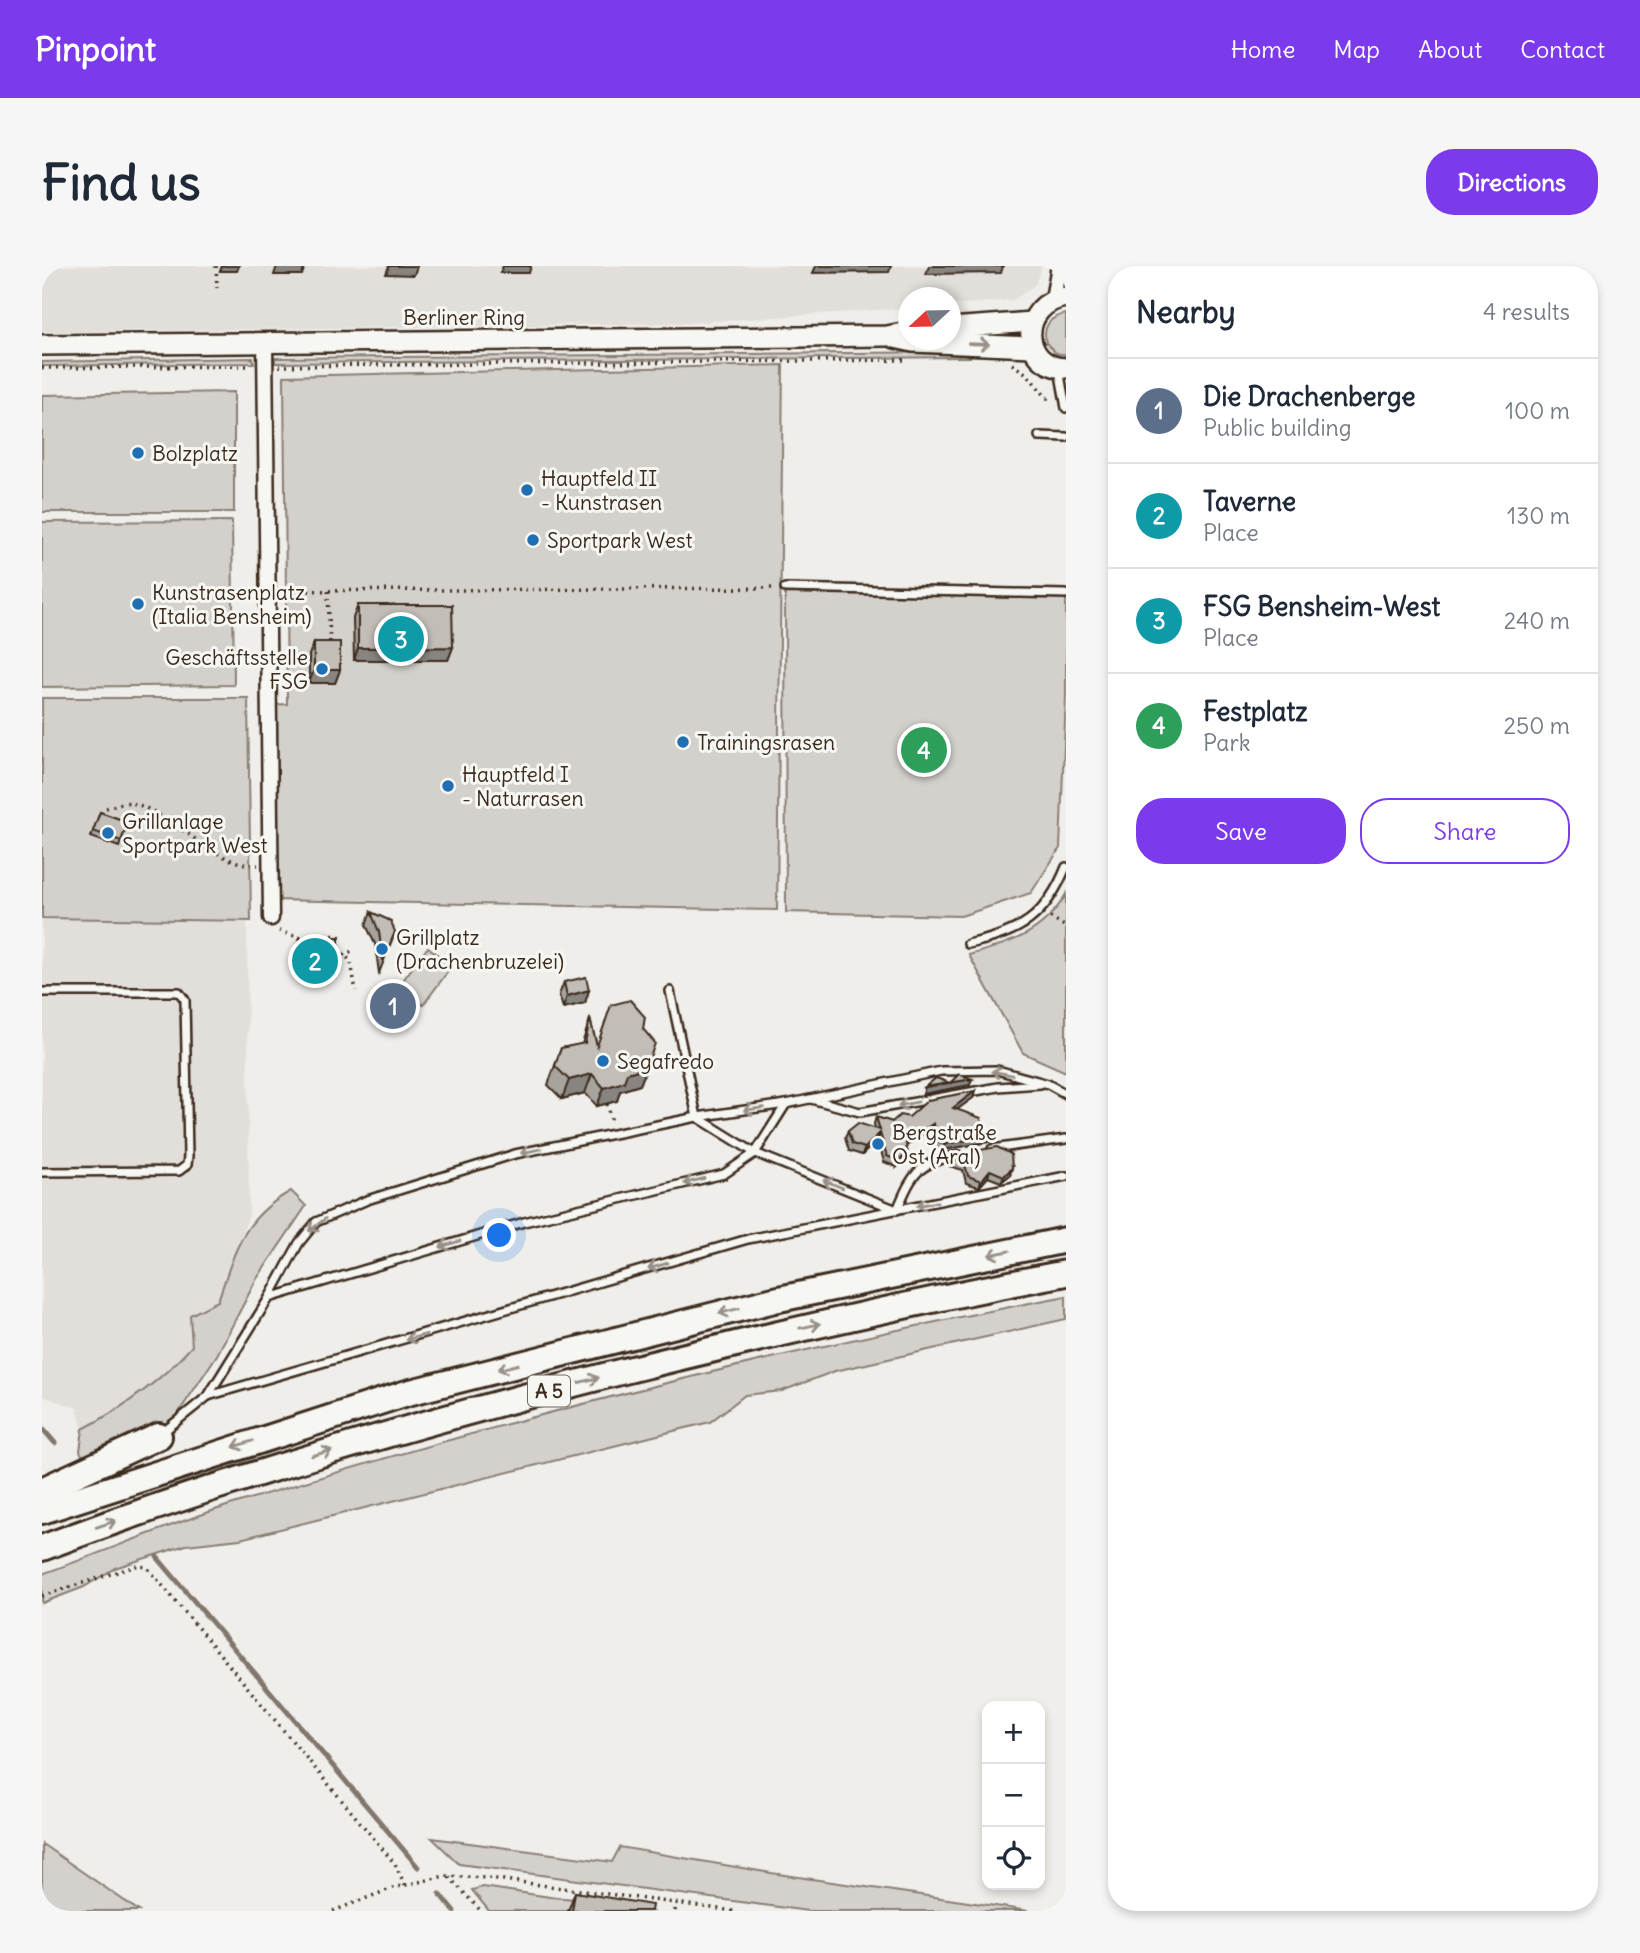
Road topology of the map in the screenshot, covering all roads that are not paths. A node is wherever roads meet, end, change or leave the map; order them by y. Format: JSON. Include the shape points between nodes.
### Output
{"nodes":[{"id":1,"x":1059,"y":266,"type":"edge"},
{"id":2,"x":1060,"y":298,"type":"edge"},
{"id":3,"x":1032,"y":322,"type":"junction"},
{"id":4,"x":961,"y":327,"type":"edge"},
{"id":5,"x":898,"y":334,"type":"edge"},
{"id":6,"x":887,"y":336,"type":"junction"},
{"id":7,"x":265,"y":342,"type":"junction"},
{"id":8,"x":42,"y":345,"type":"edge"},
{"id":9,"x":1033,"y":346,"type":"junction"},
{"id":10,"x":1062,"y":368,"type":"edge"},
{"id":11,"x":1066,"y":408,"type":"edge"},
{"id":12,"x":1039,"y":436,"type":"dead end"},
{"id":13,"x":1066,"y":437,"type":"edge"},
{"id":14,"x":785,"y":588,"type":"road end"},
{"id":15,"x":1066,"y":594,"type":"edge"},
{"id":16,"x":1066,"y":867,"type":"edge"},
{"id":17,"x":271,"y":922,"type":"road end"},
{"id":18,"x":968,"y":944,"type":"dead end"},
{"id":19,"x":670,"y":991,"type":"dead end"},
{"id":20,"x":42,"y":992,"type":"edge"},
{"id":21,"x":1048,"y":1084,"type":"junction"},
{"id":22,"x":1066,"y":1094,"type":"edge"},
{"id":23,"x":810,"y":1099,"type":"junction"},
{"id":24,"x":786,"y":1104,"type":"junction"},
{"id":25,"x":697,"y":1117,"type":"junction"},
{"id":26,"x":1066,"y":1139,"type":"edge"},
{"id":27,"x":984,"y":1151,"type":"edge"},
{"id":28,"x":755,"y":1153,"type":"junction"},
{"id":29,"x":971,"y":1153,"type":"edge"},
{"id":30,"x":42,"y":1172,"type":"edge"},
{"id":31,"x":1066,"y":1177,"type":"edge"},
{"id":32,"x":897,"y":1210,"type":"junction"},
{"id":33,"x":1066,"y":1240,"type":"edge"},
{"id":34,"x":1066,"y":1273,"type":"edge"},
{"id":35,"x":269,"y":1298,"type":"junction"},
{"id":36,"x":208,"y":1396,"type":"junction"},
{"id":37,"x":159,"y":1436,"type":"joint"},
{"id":38,"x":42,"y":1490,"type":"edge"},
{"id":39,"x":42,"y":1511,"type":"edge"},
{"id":40,"x":42,"y":1548,"type":"edge"}],
"edges":[{"from":1,"to":2,"type":"street"},
{"from":2,"to":3,"type":"street","via":[[1040,308]]},
{"from":3,"to":4,"type":"street"},
{"from":3,"to":9,"type":"street"},
{"from":5,"to":6,"type":"street","name":"Berliner Ring"},
{"from":6,"to":7,"type":"street","name":"Berliner Ring"},
{"from":6,"to":9,"type":"street","name":"Berliner Ring","one_way":true,"via":[[913,342]]},
{"from":7,"to":8,"type":"street","name":"Berliner Ring"},
{"from":7,"to":17,"type":"street"},
{"from":9,"to":10,"type":"street","via":[[1043,360]]},
{"from":10,"to":11,"type":"lane"},
{"from":12,"to":13,"type":"lane"},
{"from":14,"to":15,"type":"lane"},
{"from":16,"to":18,"type":"lane","via":[[1042,912],[1013,932]]},
{"from":19,"to":25,"type":"lane"},
{"from":20,"to":30,"type":"lane","via":[[179,992],[185,1000],[188,1156],[187,1166],[179,1171]]},
{"from":21,"to":22,"type":"lane"},
{"from":21,"to":23,"type":"lane","one_way":true,"via":[[998,1087],[860,1112]]},
{"from":21,"to":23,"type":"lane","one_way":true,"via":[[997,1070],[941,1071]]},
{"from":23,"to":24,"type":"lane"},
{"from":24,"to":25,"type":"lane","one_way":true},
{"from":24,"to":28,"type":"lane"},
{"from":25,"to":28,"type":"lane"},
{"from":25,"to":35,"type":"lane","one_way":true,"via":[[515,1154],[367,1200],[316,1222]]},
{"from":26,"to":27,"type":"lane"},
{"from":32,"to":28,"type":"lane","one_way":true},
{"from":28,"to":35,"type":"lane","one_way":true,"via":[[724,1174],[524,1222]]},
{"from":29,"to":32,"type":"lane","via":[[932,1160],[909,1180]]},
{"from":31,"to":32,"type":"lane","one_way":true},
{"from":32,"to":36,"type":"lane","one_way":true,"via":[[748,1238]]},
{"from":33,"to":39,"type":"highway","number":"A 5","one_way":true,"via":[[775,1300],[421,1390]]},
{"from":40,"to":34,"type":"highway","number":"A 5","one_way":true,"via":[[255,1473],[424,1423],[788,1330]]},
{"from":35,"to":36,"type":"lane"},
{"from":36,"to":37,"type":"lane"},
{"from":37,"to":38,"type":"highway"}]}
